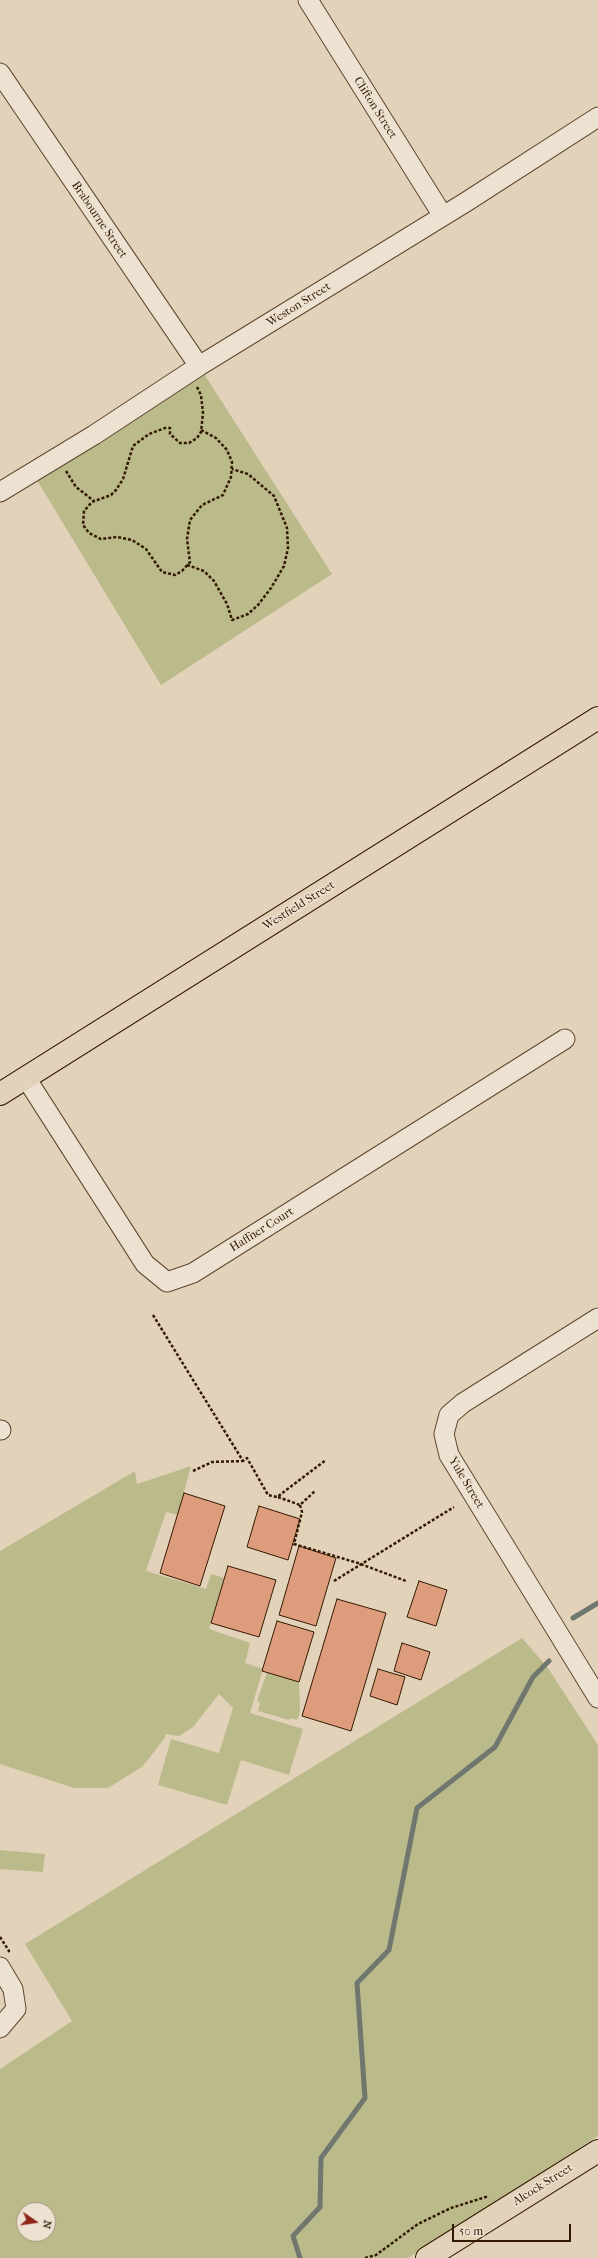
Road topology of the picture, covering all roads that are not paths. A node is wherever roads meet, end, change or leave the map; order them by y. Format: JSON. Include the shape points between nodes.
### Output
{"nodes":[{"id":1,"x":308,"y":0,"type":"edge"},
{"id":2,"x":0,"y":73,"type":"edge"},
{"id":3,"x":598,"y":117,"type":"edge"},
{"id":4,"x":443,"y":216,"type":"junction"},
{"id":5,"x":199,"y":366,"type":"junction"},
{"id":6,"x":0,"y":492,"type":"edge"},
{"id":7,"x":598,"y":718,"type":"edge"},
{"id":8,"x":565,"y":1039,"type":"dead end"},
{"id":9,"x":26,"y":1078,"type":"junction"},
{"id":10,"x":0,"y":1094,"type":"edge"},
{"id":11,"x":598,"y":1318,"type":"edge"},
{"id":12,"x":598,"y":1698,"type":"edge"},
{"id":13,"x":2,"y":1961,"type":"edge"},
{"id":14,"x":0,"y":2028,"type":"edge"},
{"id":15,"x":598,"y":2151,"type":"edge"},
{"id":16,"x":427,"y":2258,"type":"edge"}],
"edges":[{"from":1,"to":4,"type":"street","name":"Clifton Street"},
{"from":2,"to":5,"type":"street","name":"Brabourne Street"},
{"from":3,"to":4,"type":"street","name":"Weston Street"},
{"from":4,"to":5,"type":"street","name":"Weston Street"},
{"from":5,"to":6,"type":"street","name":"Weston Street","via":[[94,435]]},
{"from":7,"to":9,"type":"main road","name":"Westfield Street"},
{"from":8,"to":9,"type":"street","name":"Haffner Court","via":[[193,1273],[167,1282],[146,1264]]},
{"from":9,"to":10,"type":"main road","name":"Westfield Street"},
{"from":11,"to":12,"type":"street","name":"Yule Street","via":[[463,1403],[449,1415],[444,1434],[449,1455]]},
{"from":13,"to":14,"type":"street","via":[[13,1989],[16,2009]]},
{"from":15,"to":16,"type":"main road","name":"Alcock Street"}]}
